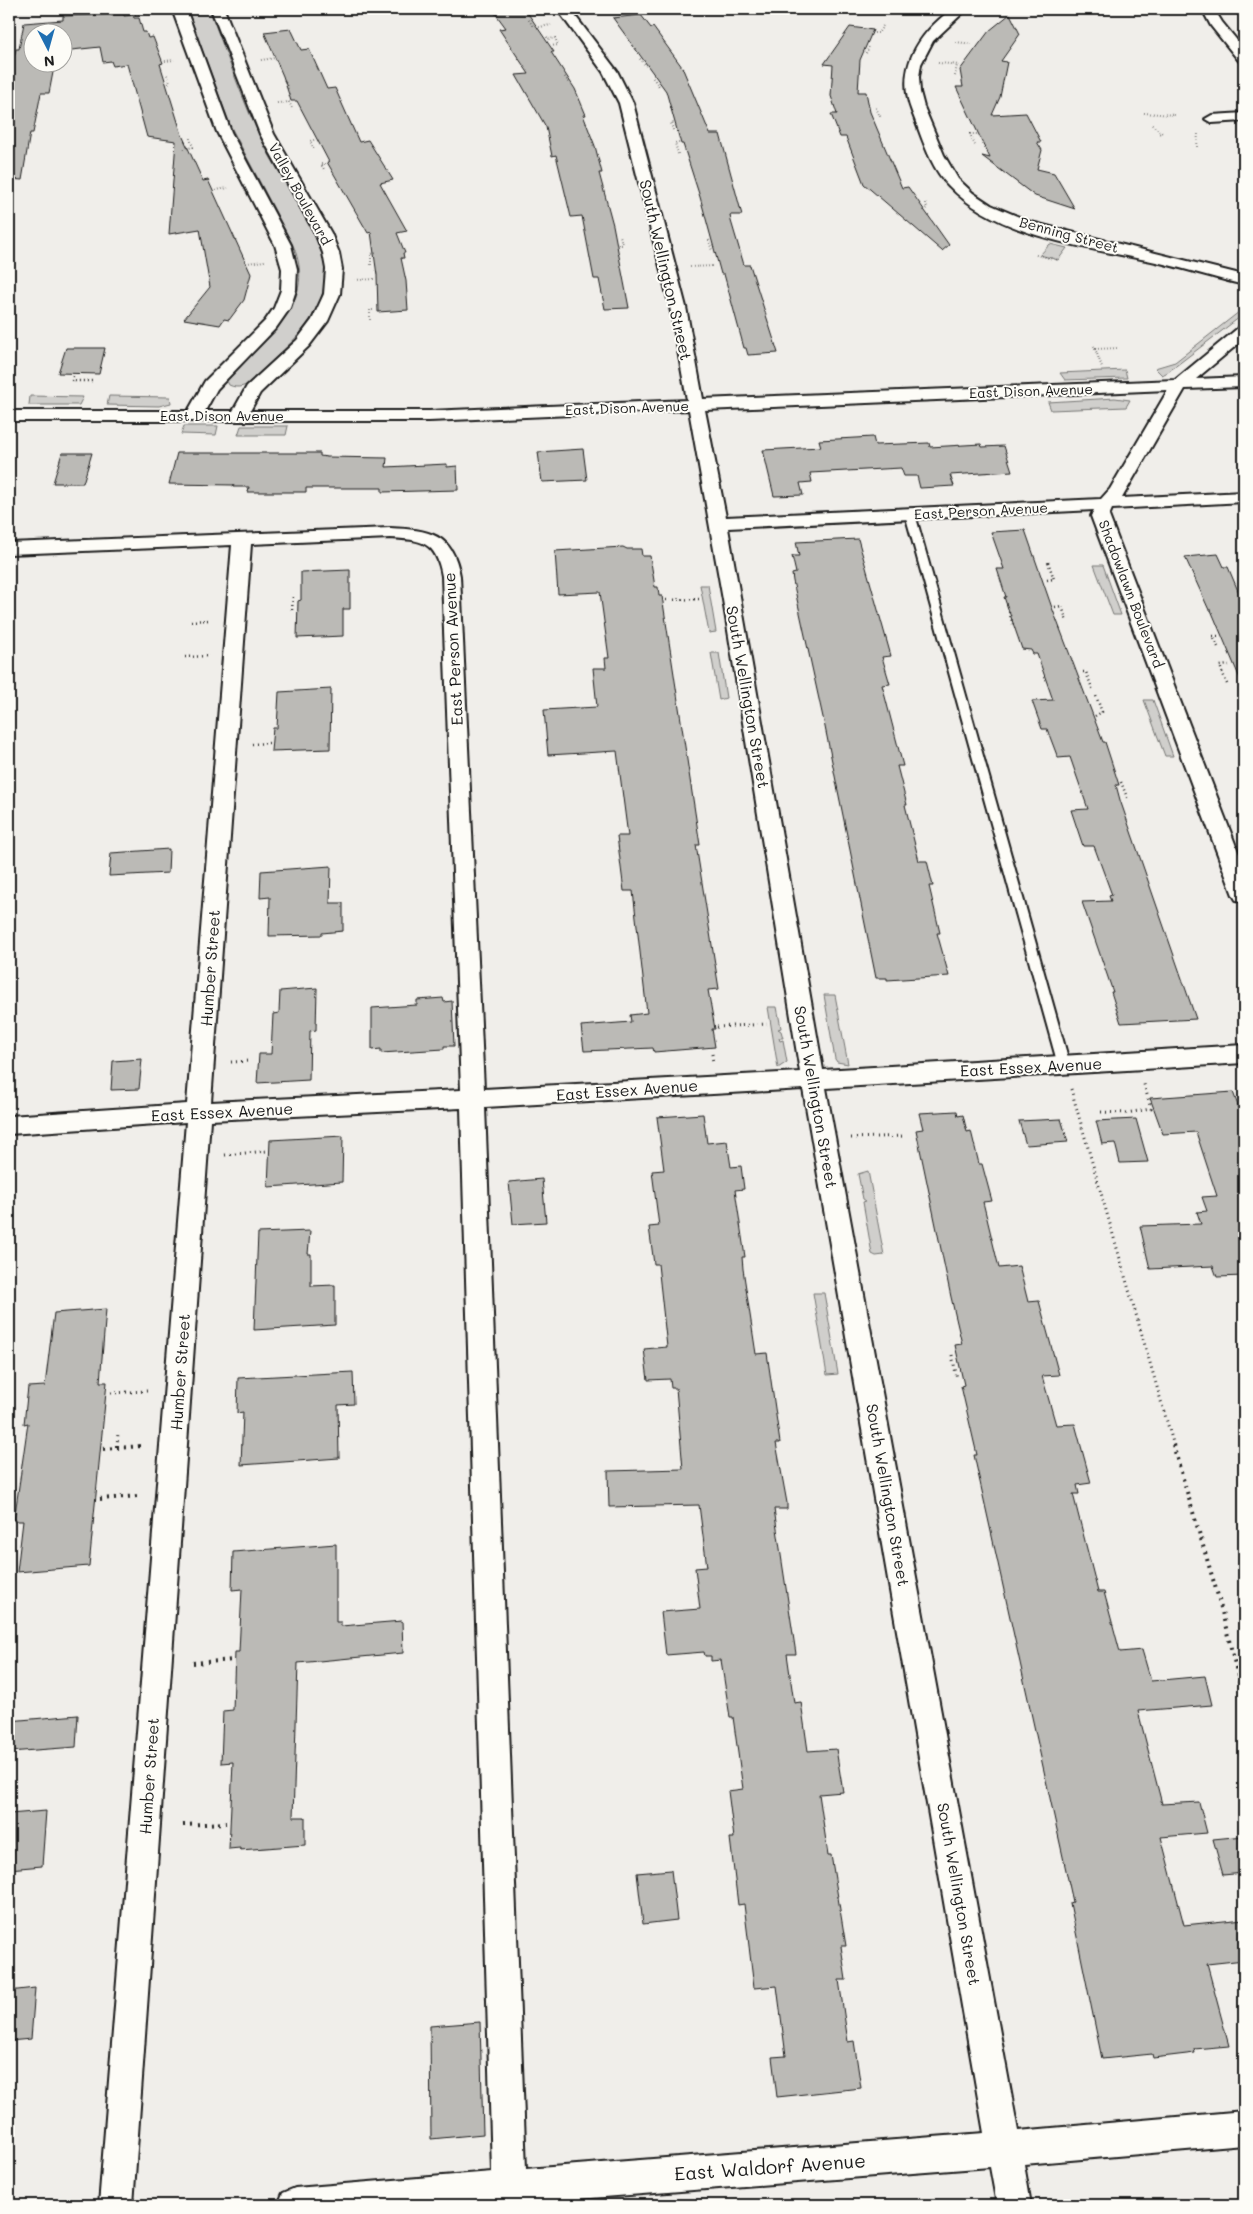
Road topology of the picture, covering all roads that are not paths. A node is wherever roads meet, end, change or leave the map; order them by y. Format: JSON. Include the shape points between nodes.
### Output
{"nodes":[{"id":1,"x":179,"y":9,"type":"edge"},
{"id":2,"x":217,"y":9,"type":"edge"},
{"id":3,"x":563,"y":9,"type":"edge"},
{"id":4,"x":960,"y":9,"type":"edge"},
{"id":5,"x":1208,"y":9,"type":"edge"},
{"id":6,"x":1244,"y":58,"type":"edge"},
{"id":7,"x":1244,"y":117,"type":"edge"},
{"id":8,"x":1212,"y":119,"type":"dead end"},
{"id":9,"x":1244,"y":280,"type":"edge"},
{"id":10,"x":1244,"y":331,"type":"edge"},
{"id":11,"x":1244,"y":382,"type":"edge"},
{"id":12,"x":1179,"y":385,"type":"junction"},
{"id":13,"x":696,"y":405,"type":"junction"},
{"id":14,"x":9,"y":416,"type":"edge"},
{"id":15,"x":194,"y":416,"type":"junction"},
{"id":16,"x":239,"y":416,"type":"junction"},
{"id":17,"x":1244,"y":497,"type":"edge"},
{"id":18,"x":1104,"y":505,"type":"junction"},
{"id":19,"x":910,"y":514,"type":"junction"},
{"id":20,"x":718,"y":523,"type":"junction"},
{"id":21,"x":242,"y":538,"type":"junction"},
{"id":22,"x":9,"y":548,"type":"edge"},
{"id":23,"x":1244,"y":895,"type":"edge"},
{"id":24,"x":1244,"y":1054,"type":"edge"},
{"id":25,"x":1064,"y":1064,"type":"junction"},
{"id":26,"x":813,"y":1080,"type":"junction"},
{"id":27,"x":473,"y":1099,"type":"junction"},
{"id":28,"x":199,"y":1112,"type":"junction"},
{"id":29,"x":9,"y":1125,"type":"edge"},
{"id":30,"x":1244,"y":2128,"type":"edge"},
{"id":31,"x":1004,"y":2150,"type":"junction"},
{"id":32,"x":510,"y":2187,"type":"junction"},
{"id":33,"x":116,"y":2205,"type":"edge"},
{"id":34,"x":295,"y":2205,"type":"edge"},
{"id":35,"x":1014,"y":2205,"type":"edge"}],
"edges":[{"from":1,"to":15,"type":"street","via":[[224,132],[283,245],[290,281],[285,301],[271,324],[210,385]]},
{"from":2,"to":16,"type":"street","name":"Valley Boulevard","via":[[267,134],[323,234],[334,268],[332,294],[320,321],[303,343],[253,390]]},
{"from":3,"to":13,"type":"street","name":"South Wellington Street","via":[[610,71],[626,103],[678,307]]},
{"from":4,"to":9,"type":"street","name":"Benning Street","via":[[924,41],[915,59],[912,80],[915,101],[924,124],[946,172],[960,189],[997,213],[1035,228]]},
{"from":5,"to":6,"type":"street"},
{"from":7,"to":8,"type":"street"},
{"from":10,"to":12,"type":"street","name":"Shadowlawn Boulevard"},
{"from":11,"to":12,"type":"street","name":"East Dison Avenue"},
{"from":12,"to":13,"type":"street","name":"East Dison Avenue"},
{"from":12,"to":18,"type":"street","name":"Shadowlawn Boulevard","via":[[1117,492]]},
{"from":13,"to":16,"type":"street","name":"East Dison Avenue","via":[[429,416]]},
{"from":13,"to":20,"type":"street","name":"South Wellington Street"},
{"from":14,"to":15,"type":"street","name":"East Dison Avenue"},
{"from":15,"to":16,"type":"street","name":"East Dison Avenue"},
{"from":17,"to":18,"type":"street","name":"East Person Avenue"},
{"from":18,"to":19,"type":"street","name":"East Person Avenue"},
{"from":18,"to":23,"type":"street","name":"Shadowlawn Boulevard","via":[[1100,516]]},
{"from":19,"to":20,"type":"street","name":"East Person Avenue"},
{"from":19,"to":25,"type":"lane"},
{"from":20,"to":26,"type":"street","name":"South Wellington Street"},
{"from":21,"to":22,"type":"street","name":"East Person Avenue"},
{"from":21,"to":27,"type":"street","name":"East Person Avenue","via":[[414,534],[438,542],[446,552],[451,576]]},
{"from":21,"to":28,"type":"street","name":"Humber Street"},
{"from":24,"to":25,"type":"street","name":"East Essex Avenue"},
{"from":25,"to":26,"type":"street","name":"East Essex Avenue"},
{"from":26,"to":27,"type":"street","name":"East Essex Avenue"},
{"from":26,"to":31,"type":"street","name":"South Wellington Street"},
{"from":27,"to":28,"type":"street","name":"East Essex Avenue"},
{"from":27,"to":32,"type":"street"},
{"from":28,"to":29,"type":"street","name":"East Essex Avenue"},
{"from":28,"to":33,"type":"street","name":"Humber Street"},
{"from":30,"to":31,"type":"street","name":"East Waldorf Avenue"},
{"from":31,"to":32,"type":"street","name":"East Waldorf Avenue"},
{"from":31,"to":35,"type":"street","name":"South Wellington Street"},
{"from":32,"to":34,"type":"street","name":"East Waldorf Avenue"}]}
